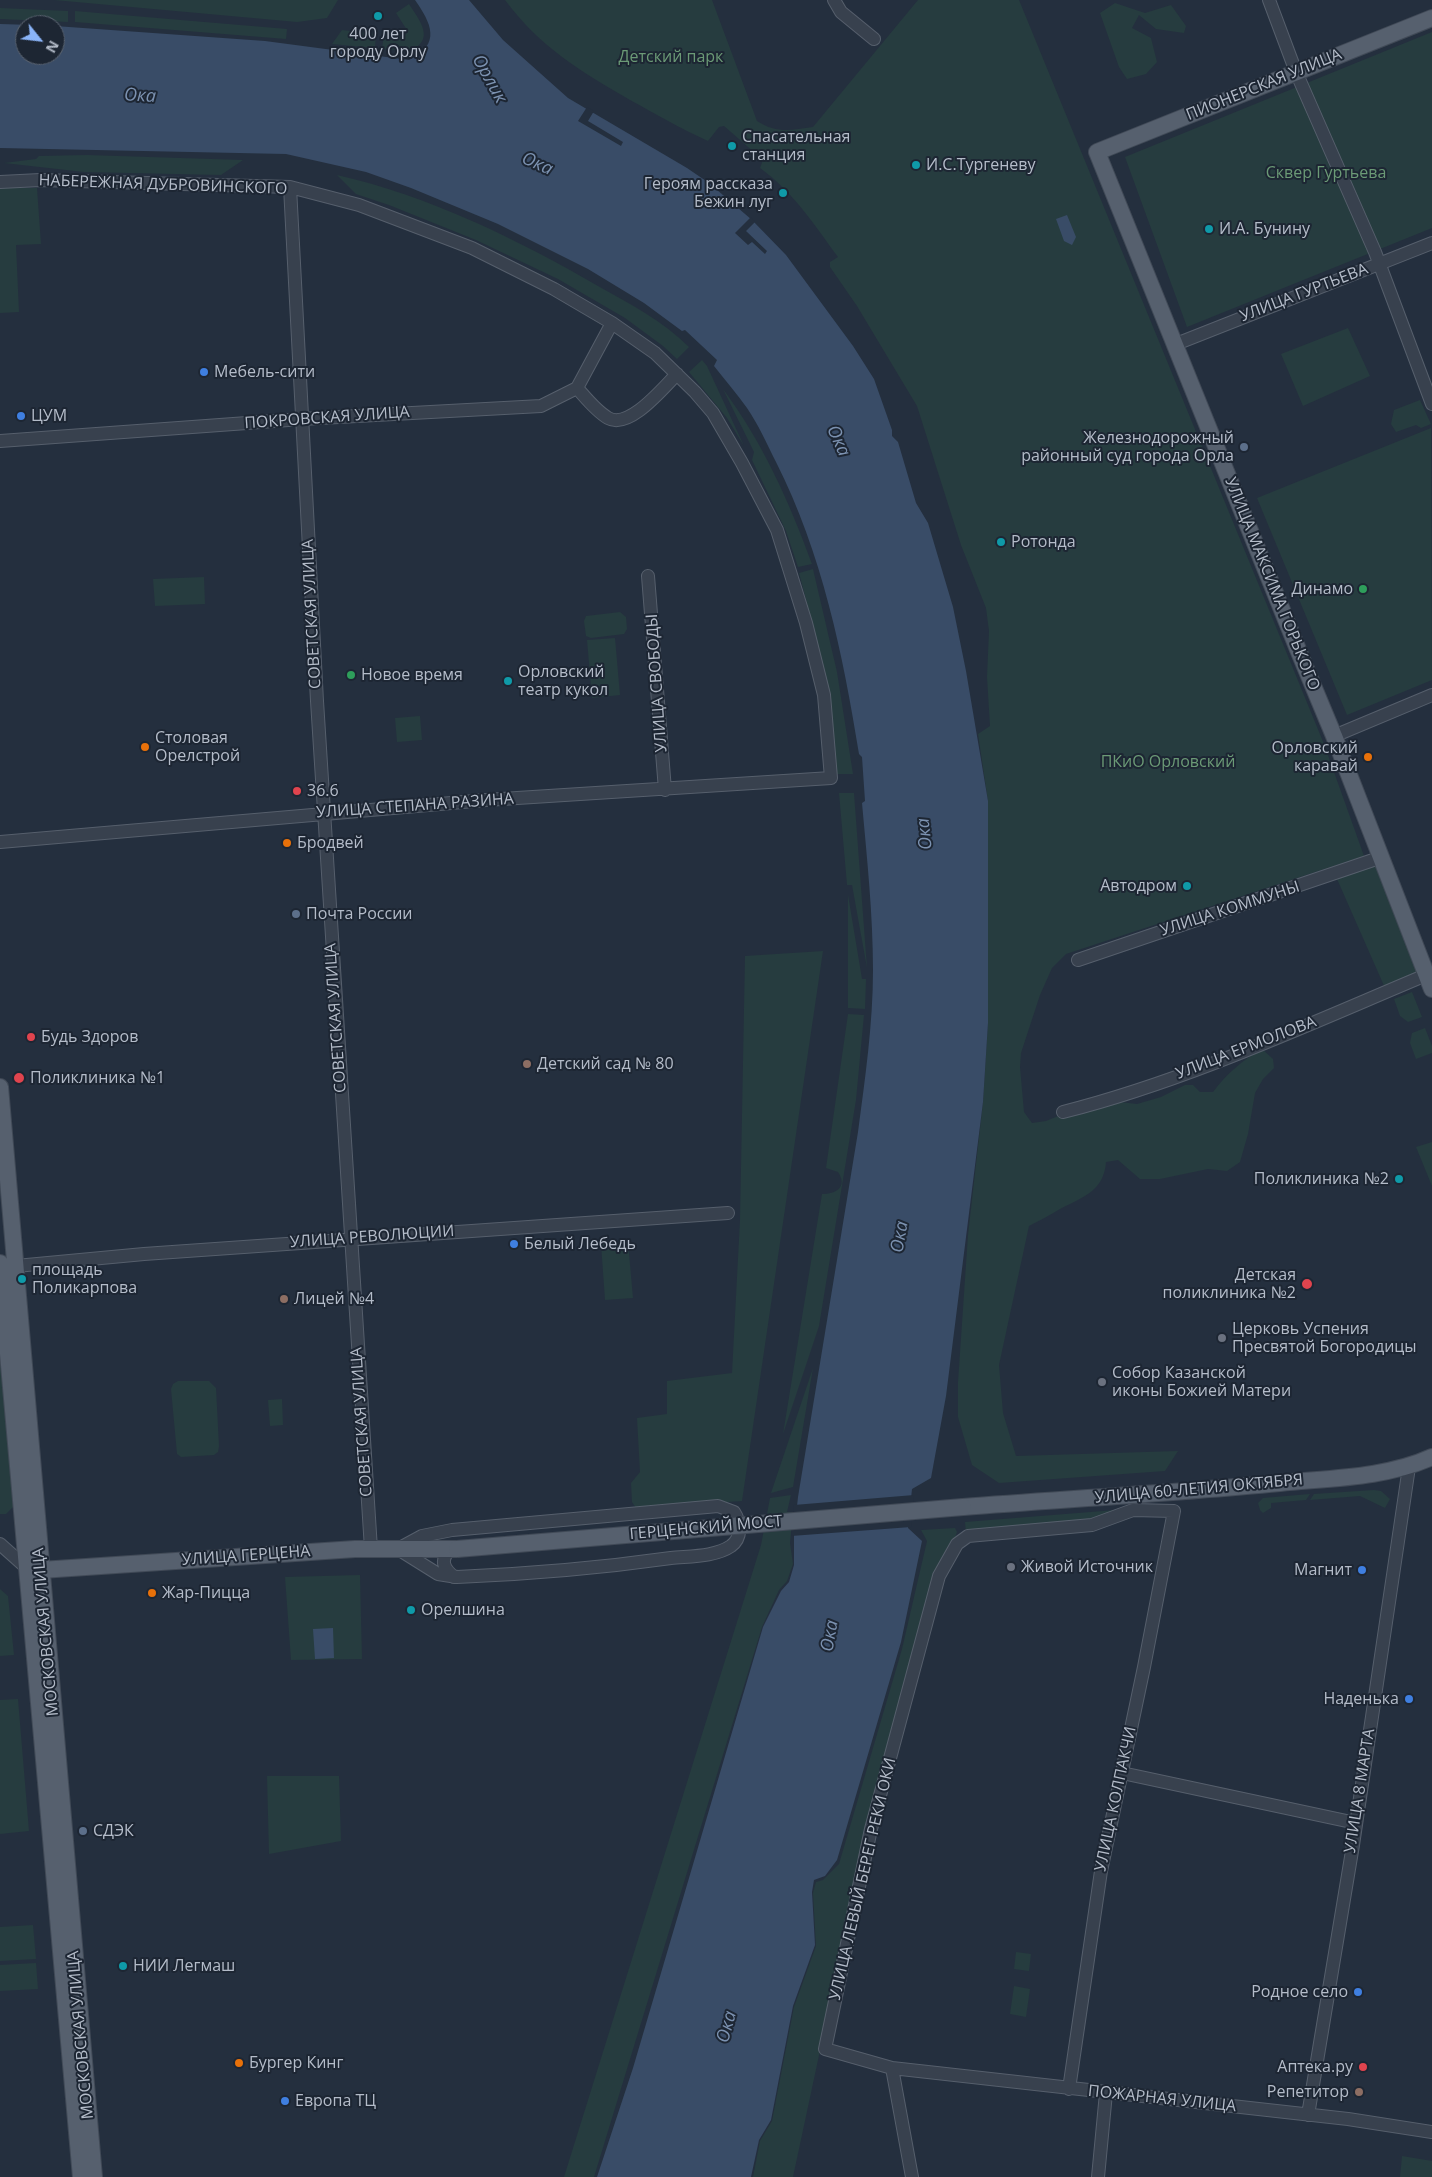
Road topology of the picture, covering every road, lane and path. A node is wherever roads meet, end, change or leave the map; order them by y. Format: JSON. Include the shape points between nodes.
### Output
{"nodes":[{"id":1,"x":834,"y":0,"type":"edge"},
{"id":2,"x":1269,"y":0,"type":"edge"},
{"id":3,"x":1432,"y":18,"type":"edge"},
{"id":4,"x":874,"y":39,"type":"dead end"},
{"id":5,"x":1296,"y":72,"type":"junction"},
{"id":6,"x":1097,"y":152,"type":"joint"},
{"id":7,"x":0,"y":182,"type":"edge"},
{"id":8,"x":290,"y":187,"type":"junction"},
{"id":9,"x":1432,"y":243,"type":"edge"},
{"id":10,"x":1379,"y":264,"type":"junction"},
{"id":11,"x":612,"y":323,"type":"junction"},
{"id":12,"x":1176,"y":344,"type":"junction"},
{"id":13,"x":676,"y":374,"type":"junction"},
{"id":14,"x":577,"y":388,"type":"junction"},
{"id":15,"x":1432,"y":404,"type":"edge"},
{"id":16,"x":302,"y":419,"type":"junction"},
{"id":17,"x":0,"y":441,"type":"edge"},
{"id":18,"x":648,"y":576,"type":"dead end"},
{"id":19,"x":1432,"y":695,"type":"edge"},
{"id":20,"x":1334,"y":736,"type":"junction"},
{"id":21,"x":831,"y":778,"type":"joint"},
{"id":22,"x":665,"y":790,"type":"junction"},
{"id":23,"x":324,"y":813,"type":"junction"},
{"id":24,"x":0,"y":842,"type":"edge"},
{"id":25,"x":1382,"y":857,"type":"junction"},
{"id":26,"x":1078,"y":960,"type":"dead end"},
{"id":27,"x":1429,"y":982,"type":"edge"},
{"id":28,"x":0,"y":1087,"type":"edge"},
{"id":29,"x":1063,"y":1112,"type":"dead end"},
{"id":30,"x":728,"y":1214,"type":"dead end"},
{"id":31,"x":350,"y":1239,"type":"junction"},
{"id":32,"x":4,"y":1266,"type":"edge"},
{"id":33,"x":2,"y":1312,"type":"edge"},
{"id":34,"x":1432,"y":1457,"type":"edge"},
{"id":35,"x":1409,"y":1466,"type":"junction"},
{"id":36,"x":963,"y":1507,"type":"joint"},
{"id":37,"x":0,"y":1544,"type":"edge"},
{"id":38,"x":371,"y":1549,"type":"junction"},
{"id":39,"x":398,"y":1549,"type":"junction"},
{"id":40,"x":454,"y":1549,"type":"junction"},
{"id":41,"x":950,"y":1558,"type":"joint"},
{"id":42,"x":34,"y":1569,"type":"junction"},
{"id":43,"x":454,"y":1577,"type":"junction"},
{"id":44,"x":1122,"y":1773,"type":"junction"},
{"id":45,"x":1356,"y":1823,"type":"junction"},
{"id":46,"x":892,"y":2068,"type":"junction"},
{"id":47,"x":1069,"y":2089,"type":"junction"},
{"id":48,"x":1106,"y":2093,"type":"junction"},
{"id":49,"x":1308,"y":2115,"type":"junction"},
{"id":50,"x":1432,"y":2132,"type":"edge"},
{"id":51,"x":81,"y":2177,"type":"edge"},
{"id":52,"x":94,"y":2177,"type":"edge"},
{"id":53,"x":912,"y":2177,"type":"edge"},
{"id":54,"x":1098,"y":2177,"type":"edge"}],
"edges":[{"from":1,"to":4,"type":"street","via":[[841,12]]},
{"from":2,"to":5,"type":"street"},
{"from":3,"to":5,"type":"main road","name":"ПИОНЕРСКАЯ УЛИЦА"},
{"from":5,"to":6,"type":"main road","name":"ПИОНЕРСКАЯ УЛИЦА"},
{"from":5,"to":10,"type":"street"},
{"from":6,"to":12,"type":"main road","name":"УЛИЦА МАКСИМА ГОРЬКОГО"},
{"from":7,"to":8,"type":"street","name":"НАБЕРЕЖНАЯ ДУБРОВИНСКОГО","via":[[40,180]]},
{"from":8,"to":11,"type":"street","name":"НАБЕРЕЖНАЯ ДУБРОВИНСКОГО","via":[[359,205],[472,248],[554,288]]},
{"from":8,"to":16,"type":"street","name":"СОВЕТСКАЯ УЛИЦА"},
{"from":9,"to":10,"type":"street","name":"УЛИЦА ГУРТЬЕВА"},
{"from":10,"to":12,"type":"street","name":"УЛИЦА ГУРТЬЕВА"},
{"from":10,"to":15,"type":"street"},
{"from":11,"to":13,"type":"street","name":"НАБЕРЕЖНАЯ ДУБРОВИНСКОГО","via":[[655,353]]},
{"from":11,"to":14,"type":"street"},
{"from":12,"to":20,"type":"main road","name":"УЛИЦА МАКСИМА ГОРЬКОГО"},
{"from":13,"to":14,"type":"street","via":[[637,412],[622,421],[606,416]]},
{"from":13,"to":21,"type":"street","name":"НАБЕРЕЖНАЯ ДУБРОВИНСКОГО","via":[[713,413],[777,530],[824,695]]},
{"from":14,"to":16,"type":"street","name":"ПОКРОВСКАЯ УЛИЦА","via":[[541,406]]},
{"from":16,"to":17,"type":"street","name":"ПОКРОВСКАЯ УЛИЦА"},
{"from":16,"to":23,"type":"street","name":"СОВЕТСКАЯ УЛИЦА"},
{"from":18,"to":22,"type":"street","name":"УЛИЦА СВОБОДЫ"},
{"from":19,"to":20,"type":"street"},
{"from":20,"to":25,"type":"main road","name":"УЛИЦА МАКСИМА ГОРЬКОГО"},
{"from":21,"to":22,"type":"street","name":"УЛИЦА СТЕПАНА РАЗИНА"},
{"from":22,"to":23,"type":"street","name":"УЛИЦА СТЕПАНА РАЗИНА"},
{"from":23,"to":24,"type":"street","name":"УЛИЦА СТЕПАНА РАЗИНА"},
{"from":23,"to":31,"type":"street","name":"СОВЕТСКАЯ УЛИЦА"},
{"from":25,"to":26,"type":"street","name":"УЛИЦА КОММУНЫ"},
{"from":25,"to":27,"type":"main road","name":"УЛИЦА МАКСИМА ГОРЬКОГО"},
{"from":27,"to":29,"type":"street","name":"УЛИЦА ЕРМОЛОВА","via":[[1113,1099]]},
{"from":28,"to":32,"type":"main road","name":"МОСКОВСКАЯ УЛИЦА"},
{"from":30,"to":31,"type":"street","name":"УЛИЦА РЕВОЛЮЦИИ"},
{"from":31,"to":32,"type":"street","name":"УЛИЦА РЕВОЛЮЦИИ"},
{"from":31,"to":38,"type":"street","name":"СОВЕТСКАЯ УЛИЦА"},
{"from":32,"to":33,"type":"main road","name":"МОСКОВСКАЯ УЛИЦА"},
{"from":32,"to":42,"type":"main road","name":"МОСКОВСКАЯ УЛИЦА"},
{"from":33,"to":42,"type":"main road","name":"МОСКОВСКАЯ УЛИЦА"},
{"from":34,"to":35,"type":"main road","name":"УЛИЦА 60-ЛЕТИЯ ОКТЯБРЯ"},
{"from":35,"to":36,"type":"main road","name":"УЛИЦА 60-ЛЕТИЯ ОКТЯБРЯ","via":[[1258,1485]]},
{"from":35,"to":45,"type":"street","name":"УЛИЦА 8 МАРТА"},
{"from":36,"to":40,"type":"main road","name":"ГЕРЦЕНСКИЙ МОСТ","bridge":true},
{"from":37,"to":42,"type":"street"},
{"from":38,"to":39,"type":"main road","name":"УЛИЦА ГЕРЦЕНА"},
{"from":38,"to":42,"type":"main road","name":"УЛИЦА ГЕРЦЕНА"},
{"from":39,"to":40,"type":"main road","name":"УЛИЦА ГЕРЦЕНА"},
{"from":39,"to":43,"type":"street","via":[[424,1567]]},
{"from":39,"to":43,"type":"street","via":[[422,1536],[452,1530],[718,1506],[734,1512],[740,1526],[733,1545],[719,1551],[606,1567]]},
{"from":40,"to":43,"type":"street","via":[[443,1563]]},
{"from":41,"to":44,"type":"street","name":"УЛИЦА КОЛПАКЧИ","via":[[956,1544],[968,1536],[1092,1525],[1133,1510],[1174,1510]]},
{"from":41,"to":46,"type":"street","name":"УЛИЦА ЛЕВЫЙ БЕРЕГ РЕКИ ОКИ","via":[[940,1576],[871,1829],[825,2048]]},
{"from":42,"to":51,"type":"main road","name":"МОСКОВСКАЯ УЛИЦА"},
{"from":42,"to":52,"type":"main road","name":"МОСКОВСКАЯ УЛИЦА"},
{"from":44,"to":45,"type":"street"},
{"from":44,"to":47,"type":"street","name":"УЛИЦА КОЛПАКЧИ","via":[[1101,1870]]},
{"from":45,"to":49,"type":"street","name":"УЛИЦА 8 МАРТА"},
{"from":46,"to":47,"type":"street","name":"ПОЖАРНАЯ УЛИЦА"},
{"from":46,"to":53,"type":"street"},
{"from":47,"to":48,"type":"street","name":"ПОЖАРНАЯ УЛИЦА"},
{"from":48,"to":49,"type":"street","name":"ПОЖАРНАЯ УЛИЦА"},
{"from":48,"to":54,"type":"street"},
{"from":49,"to":50,"type":"street","name":"ПОЖАРНАЯ УЛИЦА"}]}
